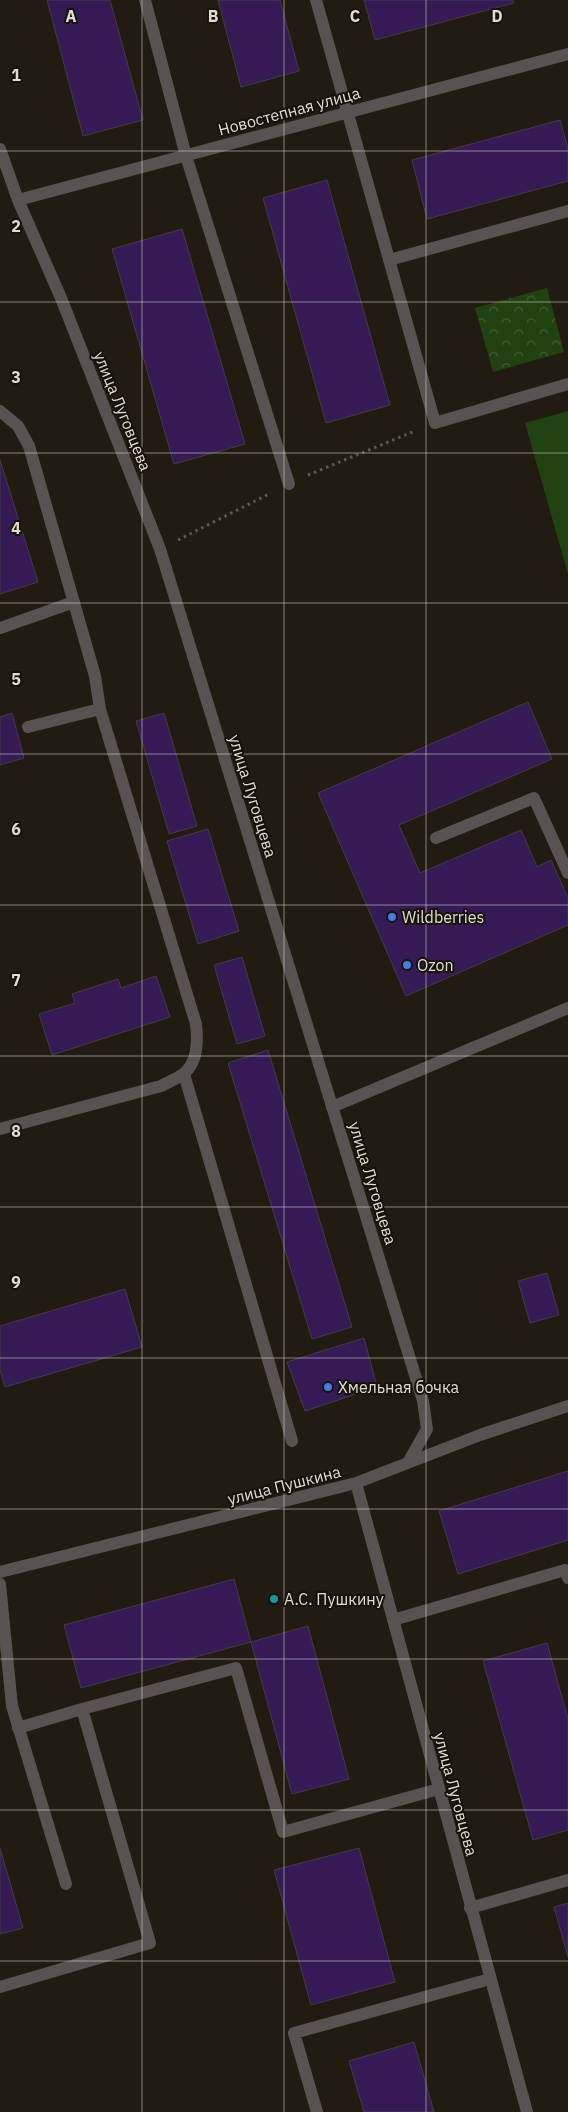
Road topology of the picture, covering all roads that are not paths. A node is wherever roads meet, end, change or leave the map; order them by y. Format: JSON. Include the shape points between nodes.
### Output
{"nodes":[{"id":1,"x":145,"y":0,"type":"edge"},
{"id":2,"x":316,"y":0,"type":"edge"},
{"id":3,"x":568,"y":54,"type":"edge"},
{"id":4,"x":348,"y":113,"type":"junction"},
{"id":5,"x":0,"y":149,"type":"edge"},
{"id":6,"x":186,"y":156,"type":"junction"},
{"id":7,"x":18,"y":200,"type":"junction"},
{"id":8,"x":568,"y":211,"type":"edge"},
{"id":9,"x":389,"y":260,"type":"junction"},
{"id":10,"x":568,"y":384,"type":"edge"},
{"id":11,"x":0,"y":411,"type":"edge"},
{"id":12,"x":289,"y":484,"type":"road end"},
{"id":13,"x":74,"y":602,"type":"junction"},
{"id":14,"x":0,"y":628,"type":"edge"},
{"id":15,"x":100,"y":708,"type":"junction"},
{"id":16,"x":28,"y":727,"type":"dead end"},
{"id":17,"x":436,"y":838,"type":"dead end"},
{"id":18,"x":568,"y":873,"type":"edge"},
{"id":19,"x":568,"y":1008,"type":"edge"},
{"id":20,"x":184,"y":1074,"type":"junction"},
{"id":21,"x":332,"y":1107,"type":"junction"},
{"id":22,"x":0,"y":1130,"type":"edge"},
{"id":23,"x":568,"y":1406,"type":"edge"},
{"id":24,"x":292,"y":1440,"type":"dead end"},
{"id":25,"x":409,"y":1461,"type":"junction"},
{"id":26,"x":356,"y":1483,"type":"junction"},
{"id":27,"x":0,"y":1572,"type":"edge"},
{"id":28,"x":567,"y":1572,"type":"edge"},
{"id":29,"x":0,"y":1584,"type":"edge"},
{"id":30,"x":393,"y":1620,"type":"junction"},
{"id":31,"x":82,"y":1710,"type":"junction"},
{"id":32,"x":18,"y":1728,"type":"junction"},
{"id":33,"x":438,"y":1789,"type":"junction"},
{"id":34,"x":568,"y":1880,"type":"edge"},
{"id":35,"x":66,"y":1884,"type":"dead end"},
{"id":36,"x":470,"y":1908,"type":"junction"},
{"id":37,"x":490,"y":1979,"type":"junction"},
{"id":38,"x":0,"y":1987,"type":"edge"},
{"id":39,"x":317,"y":2112,"type":"edge"},
{"id":40,"x":527,"y":2112,"type":"edge"}],
"edges":[{"from":1,"to":6,"type":"street"},
{"from":2,"to":4,"type":"street"},
{"from":3,"to":4,"type":"street","name":"Новостепная улица"},
{"from":4,"to":6,"type":"street","name":"Новостепная улица"},
{"from":4,"to":9,"type":"street"},
{"from":5,"to":7,"type":"street","name":"улица Луговцева"},
{"from":6,"to":7,"type":"street","name":"Новостепная улица"},
{"from":6,"to":12,"type":"street"},
{"from":7,"to":21,"type":"street","name":"улица Луговцева","via":[[61,298],[160,549]]},
{"from":8,"to":9,"type":"street"},
{"from":9,"to":10,"type":"street","via":[[435,423]]},
{"from":11,"to":13,"type":"street","via":[[18,426],[29,446]]},
{"from":13,"to":14,"type":"street"},
{"from":13,"to":15,"type":"street","via":[[95,676]]},
{"from":15,"to":16,"type":"street"},
{"from":15,"to":20,"type":"street","via":[[196,1024],[199,1042]]},
{"from":17,"to":18,"type":"street","via":[[534,798]]},
{"from":19,"to":21,"type":"street"},
{"from":20,"to":22,"type":"street","via":[[161,1086]]},
{"from":20,"to":24,"type":"street"},
{"from":21,"to":25,"type":"street","name":"улица Луговцева","via":[[423,1401],[427,1430]]},
{"from":23,"to":25,"type":"street","name":"улица Пушкина"},
{"from":25,"to":26,"type":"street","name":"улица Пушкина"},
{"from":26,"to":27,"type":"street","name":"улица Пушкина"},
{"from":26,"to":30,"type":"street","name":"улица Луговцева"},
{"from":28,"to":30,"type":"street"},
{"from":29,"to":32,"type":"street","via":[[12,1706]]},
{"from":30,"to":33,"type":"street","name":"улица Луговцева"},
{"from":31,"to":32,"type":"street"},
{"from":31,"to":33,"type":"street","via":[[236,1668],[283,1832]]},
{"from":31,"to":38,"type":"street","via":[[150,1943]]},
{"from":32,"to":35,"type":"street"},
{"from":33,"to":36,"type":"street","name":"улица Луговцева"},
{"from":34,"to":36,"type":"street"},
{"from":36,"to":37,"type":"street","name":"улица Луговцева"},
{"from":37,"to":39,"type":"street","via":[[294,2033]]},
{"from":37,"to":40,"type":"street","name":"улица Луговцева"}]}
